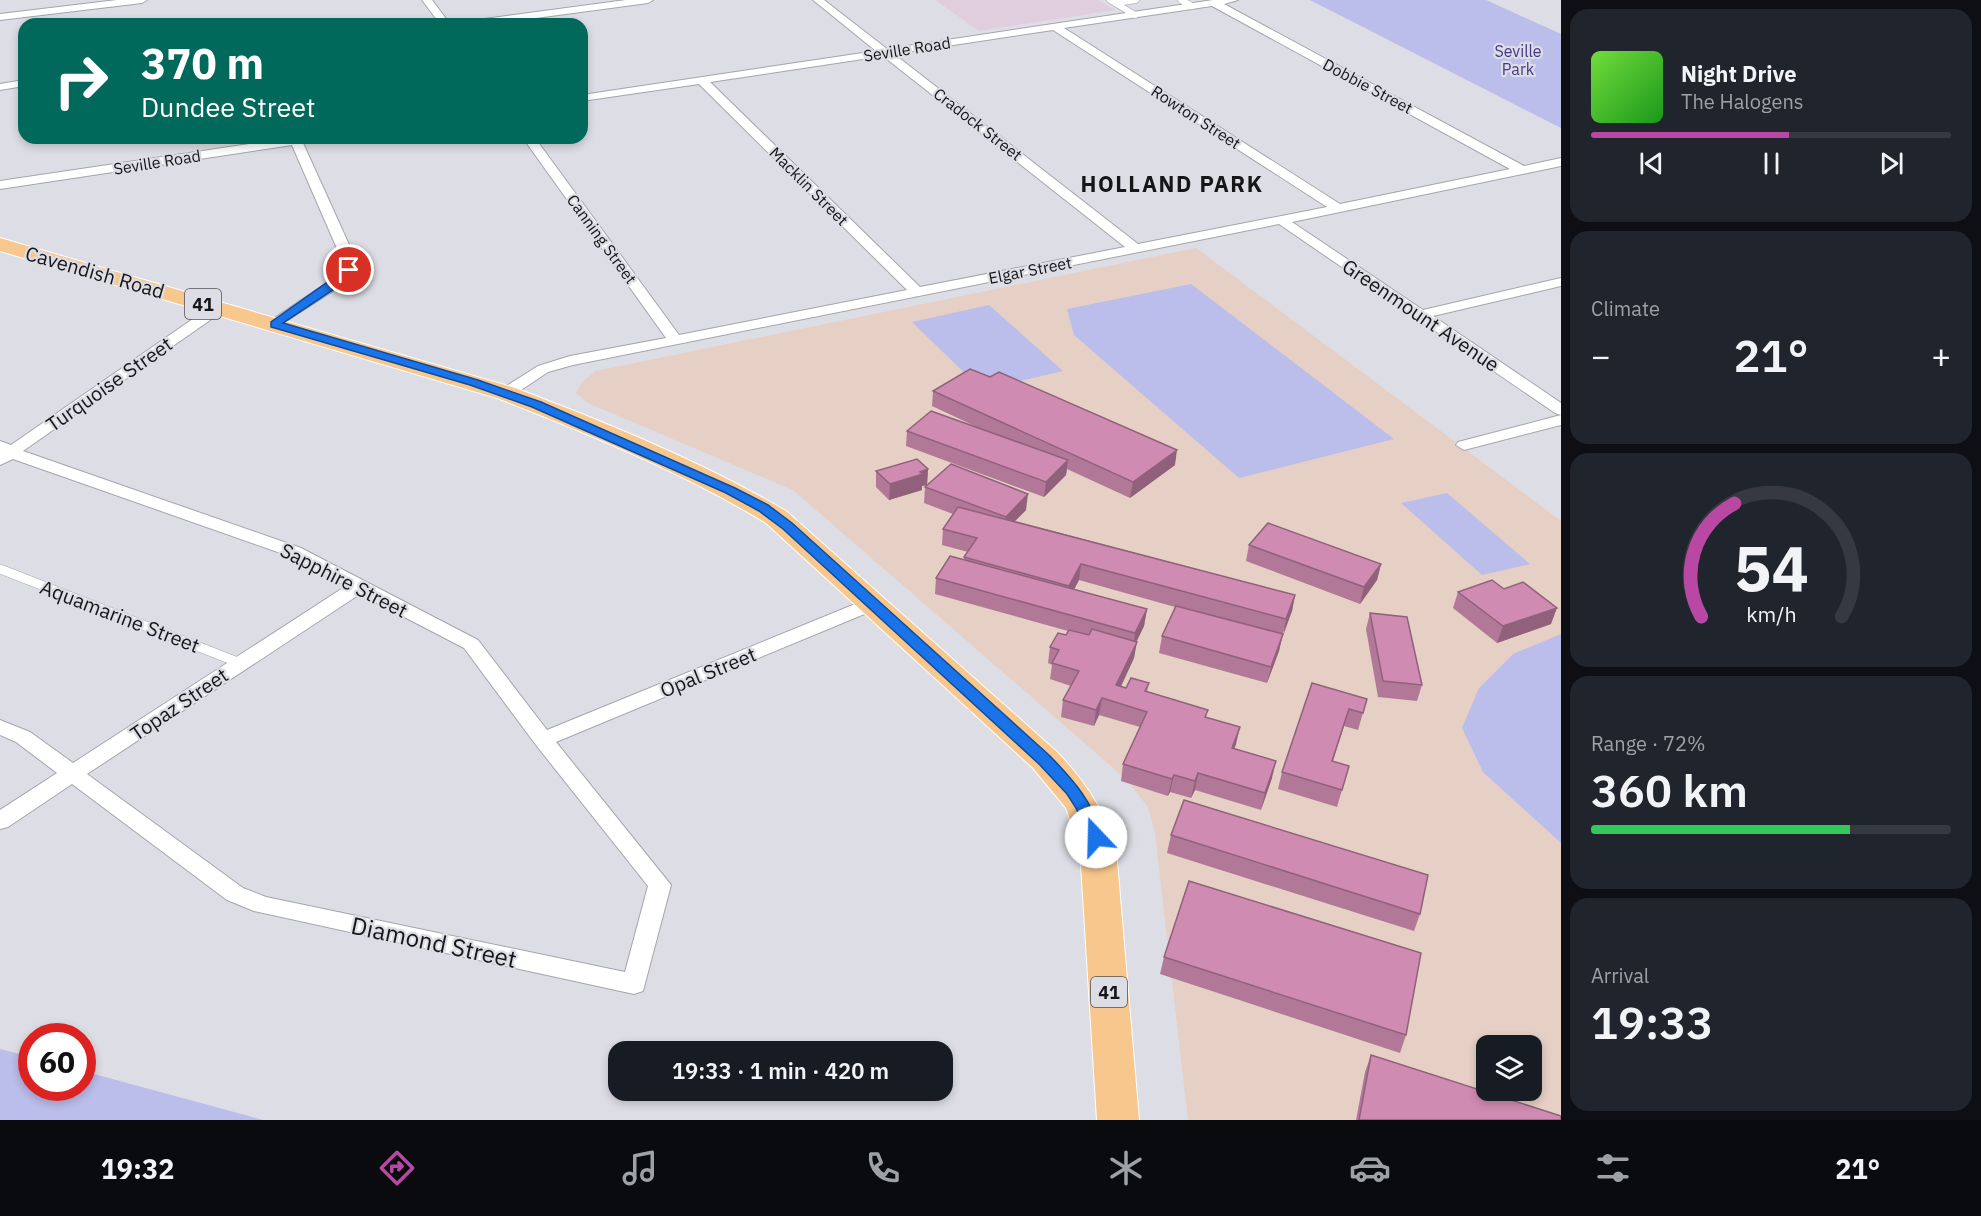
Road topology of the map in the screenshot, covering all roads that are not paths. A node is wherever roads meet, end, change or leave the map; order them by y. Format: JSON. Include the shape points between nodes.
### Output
{"nodes":[{"id":1,"x":142,"y":0,"type":"edge"},
{"id":2,"x":427,"y":0,"type":"edge"},
{"id":3,"x":648,"y":0,"type":"edge"},
{"id":4,"x":818,"y":0,"type":"edge"},
{"id":5,"x":1136,"y":0,"type":"edge"},
{"id":6,"x":1181,"y":0,"type":"edge"},
{"id":7,"x":1233,"y":0,"type":"edge"},
{"id":8,"x":1113,"y":2,"type":"edge"},
{"id":9,"x":1214,"y":3,"type":"junction"},
{"id":10,"x":1192,"y":6,"type":"junction"},
{"id":11,"x":1135,"y":15,"type":"junction"},
{"id":12,"x":0,"y":17,"type":"edge"},
{"id":13,"x":440,"y":18,"type":"edge"},
{"id":14,"x":514,"y":18,"type":"edge"},
{"id":15,"x":1055,"y":27,"type":"junction"},
{"id":16,"x":886,"y":52,"type":"junction"},
{"id":17,"x":702,"y":80,"type":"junction"},
{"id":18,"x":18,"y":84,"type":"edge"},
{"id":19,"x":0,"y":87,"type":"edge"},
{"id":20,"x":588,"y":97,"type":"edge"},
{"id":21,"x":276,"y":144,"type":"edge"},
{"id":22,"x":297,"y":144,"type":"edge"},
{"id":23,"x":533,"y":144,"type":"edge"},
{"id":24,"x":1561,"y":162,"type":"edge"},
{"id":25,"x":1522,"y":170,"type":"junction"},
{"id":26,"x":0,"y":185,"type":"edge"},
{"id":27,"x":1338,"y":208,"type":"junction"},
{"id":28,"x":1281,"y":220,"type":"junction"},
{"id":29,"x":0,"y":244,"type":"edge"},
{"id":30,"x":1136,"y":249,"type":"junction"},
{"id":31,"x":1561,"y":282,"type":"edge"},
{"id":32,"x":916,"y":292,"type":"junction"},
{"id":33,"x":218,"y":308,"type":"junction"},
{"id":34,"x":1420,"y":315,"type":"junction"},
{"id":35,"x":275,"y":324,"type":"junction"},
{"id":36,"x":676,"y":341,"type":"junction"},
{"id":37,"x":506,"y":393,"type":"junction"},
{"id":38,"x":1561,"y":410,"type":"edge"},
{"id":39,"x":1561,"y":420,"type":"edge"},
{"id":40,"x":1464,"y":445,"type":"dead end"},
{"id":41,"x":4,"y":453,"type":"edge"},
{"id":42,"x":0,"y":569,"type":"edge"},
{"id":43,"x":358,"y":587,"type":"junction"},
{"id":44,"x":872,"y":604,"type":"junction"},
{"id":45,"x":240,"y":663,"type":"junction"},
{"id":46,"x":0,"y":727,"type":"edge"},
{"id":47,"x":543,"y":740,"type":"junction"},
{"id":48,"x":73,"y":774,"type":"junction"},
{"id":49,"x":0,"y":821,"type":"edge"},
{"id":50,"x":1118,"y":1120,"type":"edge"}],
"edges":[{"from":1,"to":12,"type":"street"},
{"from":2,"to":13,"type":"street"},
{"from":3,"to":14,"type":"street"},
{"from":4,"to":16,"type":"street","name":"Cradock Street"},
{"from":5,"to":8,"type":"lane"},
{"from":6,"to":10,"type":"lane"},
{"from":7,"to":9,"type":"street","name":"Seville Road"},
{"from":8,"to":11,"type":"lane"},
{"from":9,"to":10,"type":"street","name":"Seville Road"},
{"from":9,"to":25,"type":"street","name":"Dobbie Street"},
{"from":10,"to":11,"type":"street","name":"Seville Road"},
{"from":11,"to":15,"type":"street","name":"Seville Road"},
{"from":15,"to":16,"type":"street","name":"Seville Road"},
{"from":15,"to":27,"type":"street","name":"Rowton Street"},
{"from":16,"to":17,"type":"street","name":"Seville Road"},
{"from":16,"to":30,"type":"street","name":"Cradock Street"},
{"from":17,"to":20,"type":"street","name":"Seville Road"},
{"from":17,"to":32,"type":"street","name":"Macklin Street"},
{"from":18,"to":19,"type":"street"},
{"from":21,"to":26,"type":"street","name":"Seville Road"},
{"from":22,"to":35,"type":"street","via":[[349,260],[349,270]]},
{"from":23,"to":36,"type":"street","name":"Canning Street"},
{"from":24,"to":25,"type":"street","name":"Elgar Street"},
{"from":25,"to":27,"type":"street","name":"Elgar Street"},
{"from":27,"to":28,"type":"street","name":"Elgar Street"},
{"from":28,"to":30,"type":"street","name":"Elgar Street"},
{"from":28,"to":34,"type":"street","name":"Greenmount Avenue"},
{"from":29,"to":33,"type":"main road","name":"Cavendish Road","number":"41"},
{"from":30,"to":32,"type":"street","name":"Elgar Street"},
{"from":31,"to":34,"type":"street"},
{"from":32,"to":36,"type":"street","name":"Elgar Street"},
{"from":33,"to":35,"type":"main road","name":"Cavendish Road","number":"41"},
{"from":33,"to":41,"type":"street","name":"Turquoise Street"},
{"from":34,"to":38,"type":"street","name":"Greenmount Avenue"},
{"from":35,"to":37,"type":"main road","name":"Cavendish Road","number":"41"},
{"from":36,"to":37,"type":"street","name":"Elgar Street","via":[[560,363]]},
{"from":37,"to":44,"type":"main road","name":"Cavendish Road","number":"41","via":[[752,501],[787,526]]},
{"from":39,"to":40,"type":"street"},
{"from":41,"to":43,"type":"street","name":"Sapphire Street","via":[[295,552]]},
{"from":42,"to":45,"type":"lane","name":"Aquamarine Street"},
{"from":43,"to":45,"type":"street","name":"Topaz Street"},
{"from":43,"to":47,"type":"street","name":"Sapphire Street","via":[[471,644]]},
{"from":44,"to":47,"type":"street","name":"Opal Street"},
{"from":44,"to":50,"type":"main road","name":"Cavendish Road","number":"41","via":[[1045,760],[1084,807],[1099,856]]},
{"from":45,"to":48,"type":"street","name":"Topaz Street"},
{"from":46,"to":48,"type":"street","name":"Diamond Street","via":[[23,737]]},
{"from":47,"to":48,"type":"street","name":"Diamond Street","via":[[660,885],[634,984],[262,905],[235,894]]},
{"from":48,"to":49,"type":"street","name":"Topaz Street"}]}
